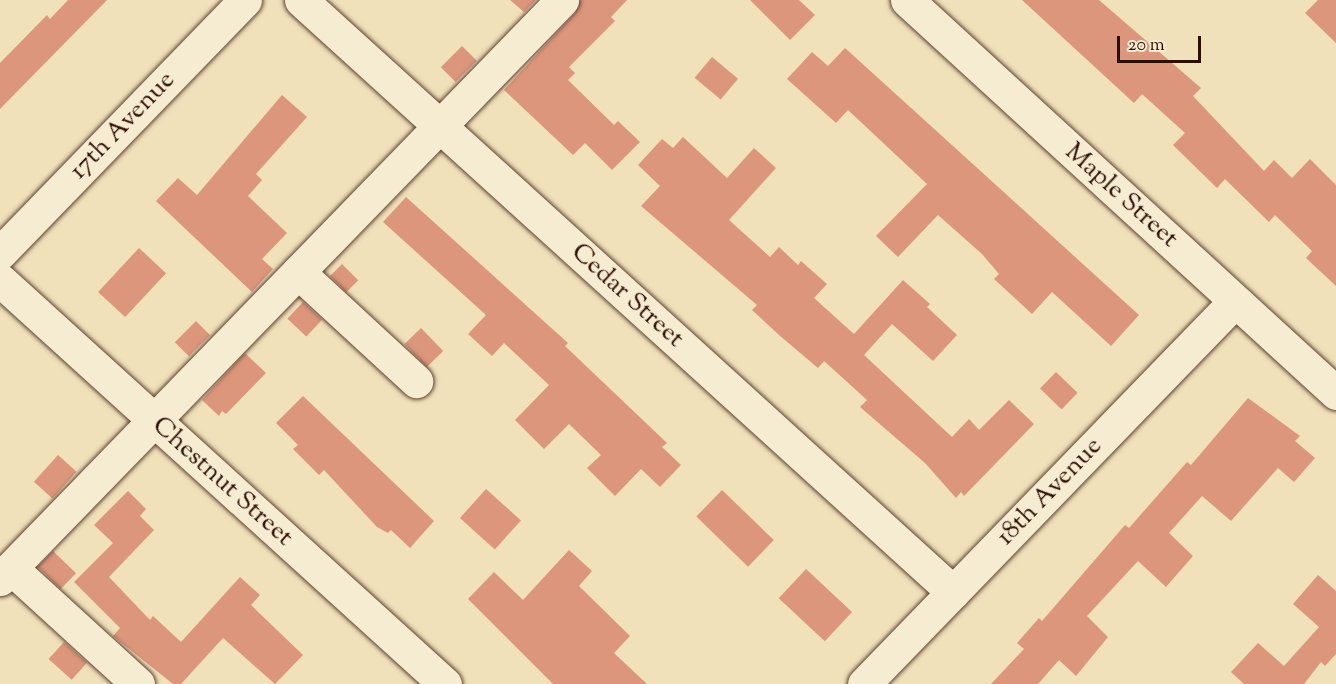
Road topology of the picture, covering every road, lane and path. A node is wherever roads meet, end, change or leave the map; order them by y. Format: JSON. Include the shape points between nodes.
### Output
{"nodes":[{"id":1,"x":245,"y":0,"type":"edge"},
{"id":2,"x":301,"y":0,"type":"edge"},
{"id":3,"x":562,"y":0,"type":"edge"},
{"id":4,"x":907,"y":0,"type":"edge"},
{"id":5,"x":440,"y":126,"type":"junction"},
{"id":6,"x":0,"y":253,"type":"edge"},
{"id":7,"x":298,"y":272,"type":"junction"},
{"id":8,"x":0,"y":280,"type":"edge"},
{"id":9,"x":1236,"y":301,"type":"junction"},
{"id":10,"x":416,"y":381,"type":"dead end"},
{"id":11,"x":1336,"y":393,"type":"edge"},
{"id":12,"x":154,"y":420,"type":"junction"},
{"id":13,"x":5,"y":574,"type":"edge"},
{"id":14,"x":953,"y":592,"type":"junction"},
{"id":15,"x":138,"y":684,"type":"edge"},
{"id":16,"x":445,"y":684,"type":"edge"},
{"id":17,"x":864,"y":684,"type":"edge"}],
"edges":[{"from":1,"to":6,"type":"street","name":"17th Avenue"},
{"from":2,"to":5,"type":"street","name":"Cedar Street"},
{"from":3,"to":5,"type":"street"},
{"from":4,"to":9,"type":"street","name":"Maple Street"},
{"from":5,"to":7,"type":"street"},
{"from":5,"to":14,"type":"street","name":"Cedar Street"},
{"from":7,"to":10,"type":"street"},
{"from":7,"to":12,"type":"street"},
{"from":8,"to":12,"type":"street","name":"Chestnut Street"},
{"from":9,"to":11,"type":"street","name":"Maple Street"},
{"from":9,"to":14,"type":"street","name":"18th Avenue"},
{"from":12,"to":13,"type":"street"},
{"from":12,"to":16,"type":"street","name":"Chestnut Street"},
{"from":13,"to":15,"type":"street"},
{"from":14,"to":17,"type":"street","name":"18th Avenue"}]}
